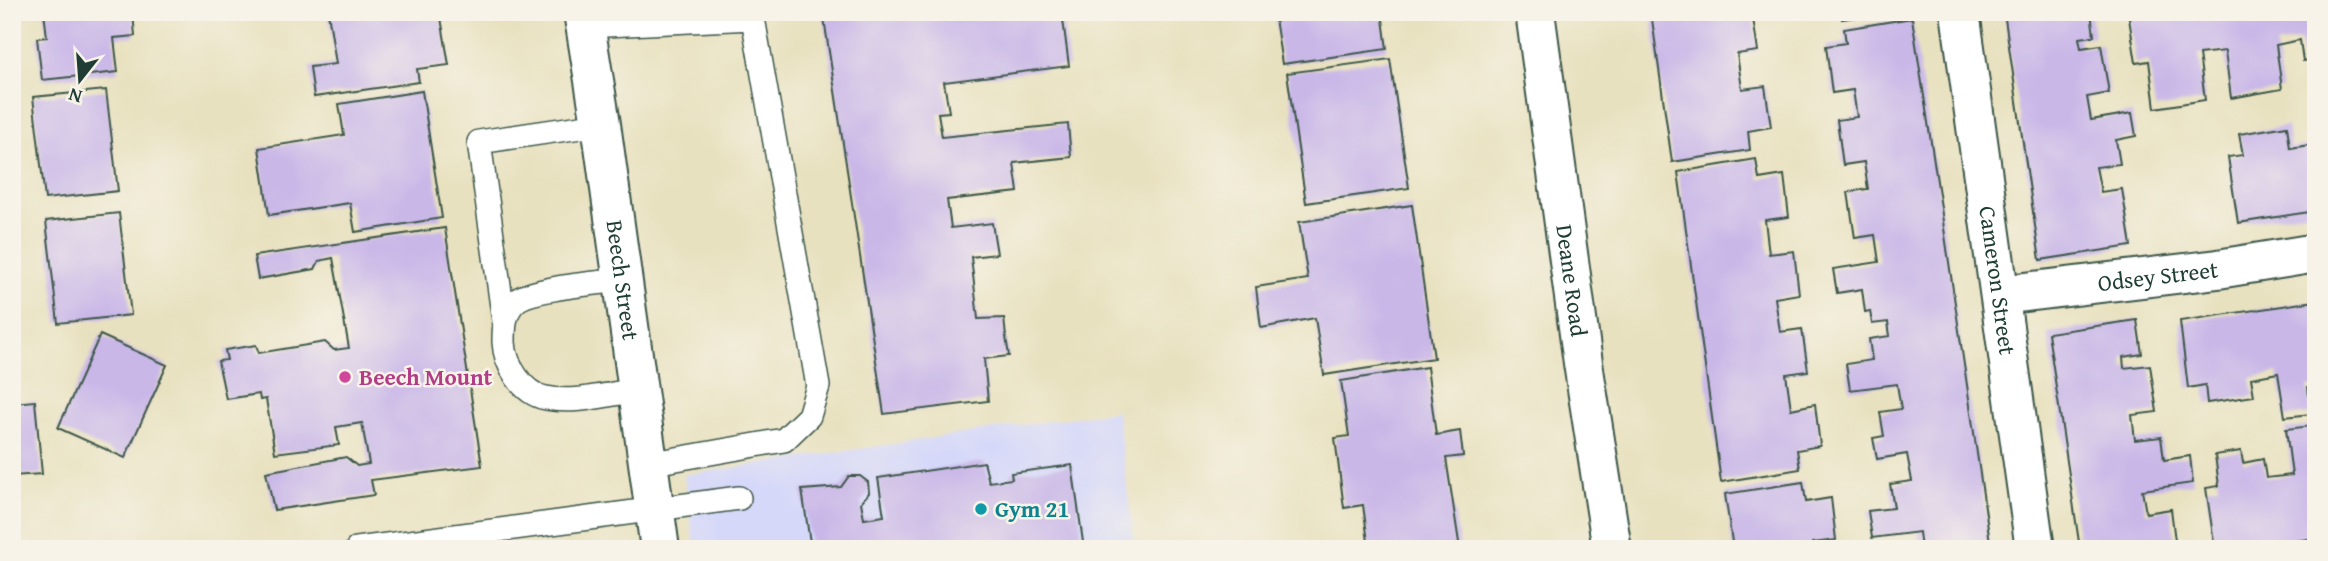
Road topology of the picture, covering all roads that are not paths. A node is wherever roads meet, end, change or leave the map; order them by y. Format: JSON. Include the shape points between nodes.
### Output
{"nodes":[{"id":1,"x":1535,"y":12,"type":"edge"},
{"id":2,"x":1960,"y":12,"type":"edge"},
{"id":3,"x":584,"y":19,"type":"edge"},
{"id":4,"x":601,"y":124,"type":"junction"},
{"id":5,"x":2316,"y":253,"type":"edge"},
{"id":6,"x":622,"y":280,"type":"junction"},
{"id":7,"x":2000,"y":295,"type":"junction"},
{"id":8,"x":504,"y":321,"type":"junction"},
{"id":9,"x":637,"y":390,"type":"junction"},
{"id":10,"x":648,"y":464,"type":"junction"},
{"id":11,"x":739,"y":498,"type":"dead end"},
{"id":12,"x":653,"y":508,"type":"junction"},
{"id":13,"x":358,"y":549,"type":"edge"},
{"id":14,"x":660,"y":549,"type":"edge"},
{"id":15,"x":1612,"y":549,"type":"edge"},
{"id":16,"x":2035,"y":549,"type":"edge"}],
"edges":[{"from":1,"to":15,"type":"street","name":"Deane Road"},
{"from":2,"to":7,"type":"street","name":"Cameron Street"},
{"from":3,"to":4,"type":"street","name":"Beech Street"},
{"from":3,"to":10,"type":"lane","via":[[753,18],[818,386],[809,416],[784,440]]},
{"from":4,"to":6,"type":"street","name":"Beech Street"},
{"from":4,"to":8,"type":"lane","via":[[479,142]]},
{"from":5,"to":7,"type":"street","name":"Odsey Street"},
{"from":6,"to":8,"type":"lane","via":[[539,292],[516,301]]},
{"from":6,"to":9,"type":"street","name":"Beech Street"},
{"from":7,"to":16,"type":"street","name":"Cameron Street"},
{"from":8,"to":9,"type":"lane","via":[[505,354],[517,380],[543,398],[578,399]]},
{"from":9,"to":10,"type":"street","name":"Beech Street"},
{"from":10,"to":12,"type":"street","name":"Beech Street"},
{"from":11,"to":12,"type":"lane"},
{"from":12,"to":13,"type":"lane"},
{"from":12,"to":14,"type":"street","name":"Beech Street"}]}
